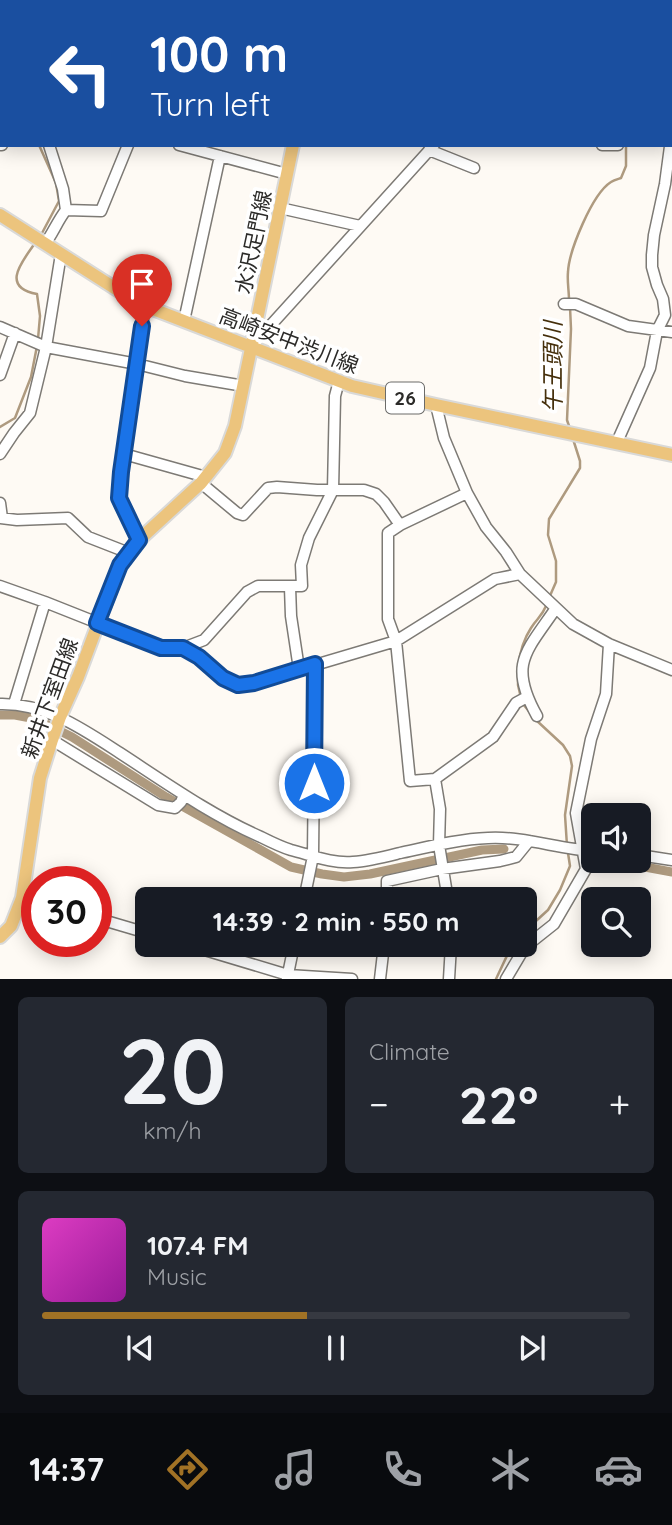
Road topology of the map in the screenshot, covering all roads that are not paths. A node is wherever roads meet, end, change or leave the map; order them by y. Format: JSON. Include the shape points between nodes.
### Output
{"nodes":[{"id":1,"x":50,"y":147,"type":"edge"},
{"id":2,"x":127,"y":147,"type":"edge"},
{"id":3,"x":186,"y":147,"type":"edge"},
{"id":4,"x":293,"y":147,"type":"edge"},
{"id":5,"x":670,"y":147,"type":"edge"},
{"id":6,"x":431,"y":148,"type":"edge"},
{"id":7,"x":220,"y":156,"type":"junction"},
{"id":8,"x":474,"y":168,"type":"dead end"},
{"id":9,"x":287,"y":174,"type":"junction"},
{"id":10,"x":280,"y":208,"type":"junction"},
{"id":11,"x":66,"y":210,"type":"junction"},
{"id":12,"x":0,"y":215,"type":"edge"},
{"id":13,"x":360,"y":226,"type":"junction"},
{"id":14,"x":45,"y":244,"type":"junction"},
{"id":15,"x":61,"y":254,"type":"junction"},
{"id":16,"x":564,"y":304,"type":"dead end"},
{"id":17,"x":145,"y":306,"type":"junction"},
{"id":18,"x":184,"y":321,"type":"junction"},
{"id":19,"x":0,"y":327,"type":"edge"},
{"id":20,"x":657,"y":331,"type":"junction"},
{"id":21,"x":15,"y":332,"type":"junction"},
{"id":22,"x":672,"y":332,"type":"edge"},
{"id":23,"x":46,"y":346,"type":"junction"},
{"id":24,"x":251,"y":346,"type":"junction"},
{"id":25,"x":137,"y":364,"type":"junction"},
{"id":26,"x":0,"y":375,"type":"edge"},
{"id":27,"x":339,"y":381,"type":"junction"},
{"id":28,"x":244,"y":386,"type":"junction"},
{"id":29,"x":436,"y":405,"type":"junction"},
{"id":30,"x":617,"y":442,"type":"junction"},
{"id":31,"x":0,"y":454,"type":"edge"},
{"id":32,"x":124,"y":454,"type":"junction"},
{"id":33,"x":672,"y":454,"type":"edge"},
{"id":34,"x":204,"y":480,"type":"junction"},
{"id":35,"x":333,"y":490,"type":"junction"},
{"id":36,"x":467,"y":493,"type":"junction"},
{"id":37,"x":0,"y":503,"type":"edge"},
{"id":38,"x":1,"y":518,"type":"edge"},
{"id":39,"x":400,"y":525,"type":"junction"},
{"id":40,"x":139,"y":540,"type":"junction"},
{"id":41,"x":129,"y":553,"type":"junction"},
{"id":42,"x":520,"y":574,"type":"junction"},
{"id":43,"x":0,"y":586,"type":"edge"},
{"id":44,"x":289,"y":587,"type":"junction"},
{"id":45,"x":45,"y":602,"type":"junction"},
{"id":46,"x":555,"y":607,"type":"junction"},
{"id":47,"x":97,"y":623,"type":"junction"},
{"id":48,"x":396,"y":641,"type":"junction"},
{"id":49,"x":609,"y":643,"type":"junction"},
{"id":50,"x":183,"y":648,"type":"junction"},
{"id":51,"x":315,"y":664,"type":"junction"},
{"id":52,"x":299,"y":669,"type":"junction"},
{"id":53,"x":672,"y":670,"type":"edge"},
{"id":54,"x":527,"y":697,"type":"junction"},
{"id":55,"x":0,"y":704,"type":"edge"},
{"id":56,"x":13,"y":704,"type":"junction"},
{"id":57,"x":537,"y":716,"type":"dead end"},
{"id":58,"x":60,"y":717,"type":"junction"},
{"id":59,"x":52,"y":740,"type":"junction"},
{"id":60,"x":435,"y":779,"type":"junction"},
{"id":61,"x":184,"y":795,"type":"junction"},
{"id":62,"x":581,"y":829,"type":"edge"},
{"id":63,"x":528,"y":841,"type":"junction"},
{"id":64,"x":439,"y":845,"type":"junction"},
{"id":65,"x":581,"y":850,"type":"edge"},
{"id":66,"x":313,"y":856,"type":"junction"},
{"id":67,"x":651,"y":857,"type":"edge"},
{"id":68,"x":672,"y":860,"type":"edge"},
{"id":69,"x":27,"y":866,"type":"edge"},
{"id":70,"x":442,"y":869,"type":"junction"},
{"id":71,"x":584,"y":873,"type":"edge"},
{"id":72,"x":307,"y":887,"type":"edge"},
{"id":73,"x":387,"y":887,"type":"edge"},
{"id":74,"x":445,"y":887,"type":"edge"},
{"id":75,"x":21,"y":901,"type":"edge"},
{"id":76,"x":112,"y":923,"type":"edge"},
{"id":77,"x":135,"y":929,"type":"edge"},
{"id":78,"x":0,"y":937,"type":"edge"},
{"id":79,"x":226,"y":957,"type":"edge"},
{"id":80,"x":292,"y":957,"type":"edge"},
{"id":81,"x":383,"y":957,"type":"edge"},
{"id":82,"x":451,"y":957,"type":"edge"},
{"id":83,"x":288,"y":977,"type":"edge"},
{"id":84,"x":352,"y":979,"type":"edge"},
{"id":85,"x":380,"y":979,"type":"edge"},
{"id":86,"x":449,"y":979,"type":"edge"},
{"id":87,"x":506,"y":979,"type":"edge"}],
"edges":[{"from":1,"to":11,"type":"street"},
{"from":2,"to":11,"type":"street","via":[[101,211]]},
{"from":3,"to":7,"type":"street"},
{"from":4,"to":9,"type":"main road","name":"水沢足門線"},
{"from":5,"to":20,"type":"street","via":[[652,255],[665,315]]},
{"from":6,"to":8,"type":"street"},
{"from":6,"to":13,"type":"street"},
{"from":7,"to":9,"type":"street"},
{"from":7,"to":18,"type":"street"},
{"from":9,"to":10,"type":"main road","name":"水沢足門線"},
{"from":10,"to":13,"type":"street"},
{"from":10,"to":24,"type":"main road","name":"水沢足門線"},
{"from":11,"to":14,"type":"street"},
{"from":12,"to":14,"type":"main road","name":"高崎安中渋川線","number":"26"},
{"from":13,"to":24,"type":"street"},
{"from":14,"to":15,"type":"main road","name":"高崎安中渋川線","number":"26"},
{"from":15,"to":17,"type":"main road","name":"高崎安中渋川線","number":"26"},
{"from":15,"to":23,"type":"street"},
{"from":16,"to":20,"type":"street"},
{"from":17,"to":18,"type":"main road","name":"高崎安中渋川線","number":"26"},
{"from":17,"to":25,"type":"street"},
{"from":18,"to":24,"type":"main road","name":"高崎安中渋川線","number":"26"},
{"from":19,"to":21,"type":"street"},
{"from":20,"to":22,"type":"street"},
{"from":20,"to":30,"type":"street","via":[[650,368]]},
{"from":21,"to":23,"type":"street"},
{"from":21,"to":26,"type":"street"},
{"from":23,"to":25,"type":"street"},
{"from":23,"to":31,"type":"street","via":[[30,413]]},
{"from":24,"to":27,"type":"main road","name":"高崎安中渋川線","number":"26"},
{"from":24,"to":28,"type":"main road","name":"新井下室田線"},
{"from":25,"to":28,"type":"street"},
{"from":25,"to":32,"type":"street"},
{"from":27,"to":29,"type":"main road","name":"高崎安中渋川線","number":"26"},
{"from":27,"to":35,"type":"street"},
{"from":28,"to":34,"type":"main road","name":"新井下室田線","via":[[225,453]]},
{"from":29,"to":30,"type":"main road","name":"高崎安中渋川線","number":"26"},
{"from":29,"to":36,"type":"street"},
{"from":30,"to":33,"type":"main road","name":"高崎安中渋川線","number":"26"},
{"from":32,"to":34,"type":"street"},
{"from":32,"to":40,"type":"street","via":[[119,498]]},
{"from":34,"to":35,"type":"street","via":[[243,515],[268,488]]},
{"from":34,"to":40,"type":"main road","name":"新井下室田線"},
{"from":35,"to":39,"type":"street","via":[[376,494]]},
{"from":35,"to":44,"type":"street","via":[[309,538],[301,565],[302,586]]},
{"from":36,"to":39,"type":"street"},
{"from":36,"to":42,"type":"street"},
{"from":37,"to":38,"type":"street"},
{"from":38,"to":41,"type":"street","via":[[68,518],[88,537]]},
{"from":39,"to":48,"type":"street","via":[[388,533],[388,619]]},
{"from":40,"to":41,"type":"main road","name":"新井下室田線"},
{"from":41,"to":47,"type":"main road","name":"新井下室田線"},
{"from":42,"to":46,"type":"street"},
{"from":42,"to":48,"type":"street","via":[[495,579]]},
{"from":43,"to":45,"type":"street"},
{"from":44,"to":50,"type":"street","via":[[258,586],[247,592],[204,640]]},
{"from":44,"to":52,"type":"street"},
{"from":45,"to":47,"type":"street"},
{"from":45,"to":56,"type":"street"},
{"from":46,"to":49,"type":"street","via":[[573,624]]},
{"from":46,"to":54,"type":"street","via":[[522,666]]},
{"from":47,"to":50,"type":"street","via":[[161,648]]},
{"from":47,"to":58,"type":"main road","name":"新井下室田線"},
{"from":48,"to":51,"type":"street"},
{"from":48,"to":60,"type":"street","via":[[411,781]]},
{"from":49,"to":53,"type":"street"},
{"from":49,"to":62,"type":"street","via":[[606,694],[591,739],[576,813]]},
{"from":50,"to":52,"type":"street","via":[[238,685]]},
{"from":51,"to":52,"type":"street"},
{"from":51,"to":66,"type":"street"},
{"from":54,"to":57,"type":"street"},
{"from":54,"to":60,"type":"street","via":[[516,703],[494,737]]},
{"from":55,"to":56,"type":"street"},
{"from":56,"to":58,"type":"street"},
{"from":58,"to":59,"type":"main road","name":"新井下室田線"},
{"from":58,"to":61,"type":"street"},
{"from":59,"to":61,"type":"street","via":[[159,804],[174,808]]},
{"from":59,"to":69,"type":"main road","name":"新井下室田線","via":[[40,778]]},
{"from":60,"to":64,"type":"street"},
{"from":61,"to":66,"type":"street","via":[[240,828]]},
{"from":63,"to":64,"type":"street","via":[[504,837]]},
{"from":63,"to":65,"type":"street"},
{"from":63,"to":70,"type":"street","via":[[516,857]]},
{"from":64,"to":66,"type":"street","via":[[351,863]]},
{"from":64,"to":70,"type":"street"},
{"from":66,"to":72,"type":"street"},
{"from":67,"to":68,"type":"street"},
{"from":70,"to":73,"type":"street","via":[[387,881]]},
{"from":70,"to":74,"type":"street"},
{"from":71,"to":87,"type":"street","via":[[554,924],[525,947]]},
{"from":75,"to":78,"type":"main road","name":"新井下室田線","via":[[11,926]]},
{"from":76,"to":77,"type":"street"},
{"from":79,"to":83,"type":"street"},
{"from":80,"to":83,"type":"street"},
{"from":81,"to":85,"type":"street"},
{"from":82,"to":86,"type":"street"},
{"from":83,"to":84,"type":"street"}]}
